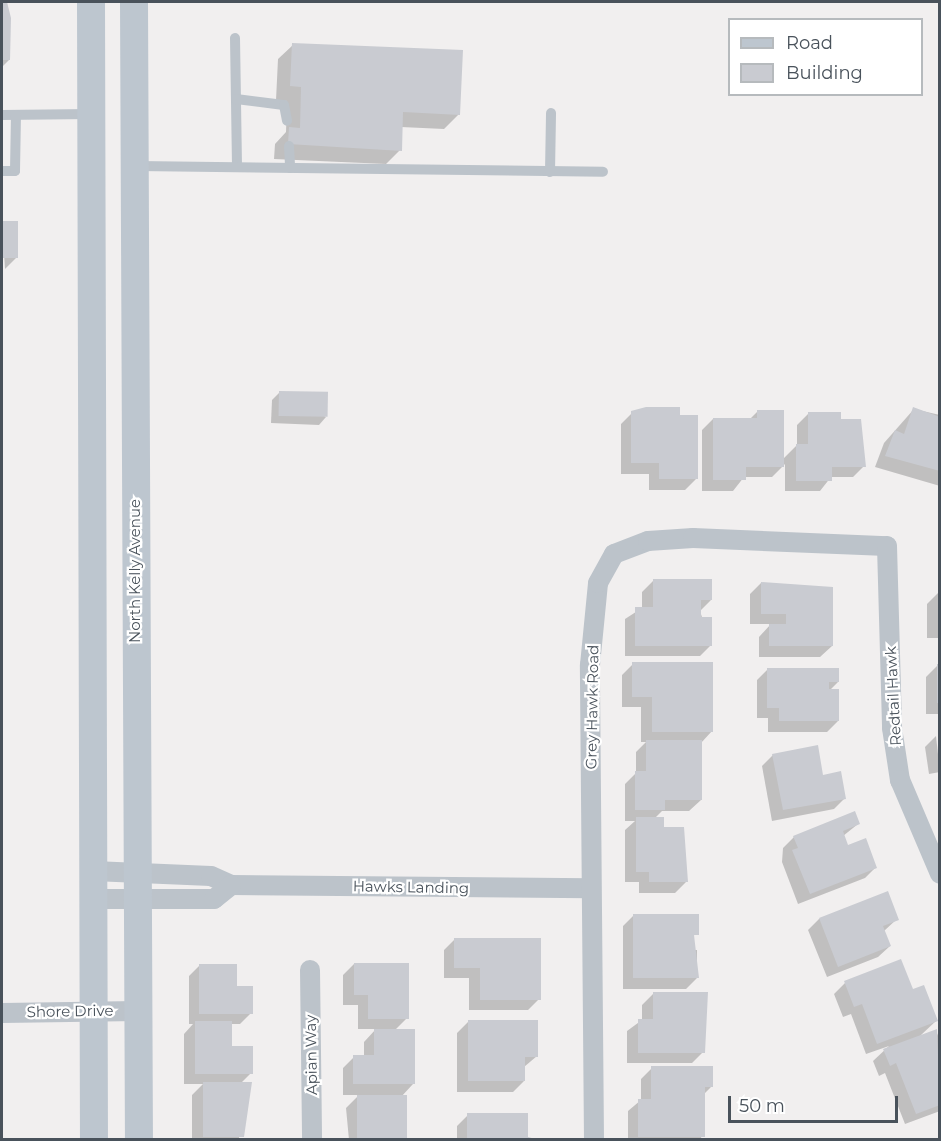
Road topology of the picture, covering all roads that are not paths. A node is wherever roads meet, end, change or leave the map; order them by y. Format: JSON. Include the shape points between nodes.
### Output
{"nodes":[{"id":1,"x":91,"y":2,"type":"edge"},
{"id":2,"x":134,"y":2,"type":"edge"},
{"id":3,"x":235,"y":38,"type":"dead end"},
{"id":4,"x":236,"y":99,"type":"junction"},
{"id":5,"x":551,"y":113,"type":"dead end"},
{"id":6,"x":91,"y":114,"type":"junction"},
{"id":7,"x":2,"y":115,"type":"edge"},
{"id":8,"x":16,"y":115,"type":"junction"},
{"id":9,"x":287,"y":121,"type":"dead end"},
{"id":10,"x":289,"y":146,"type":"dead end"},
{"id":11,"x":134,"y":166,"type":"junction"},
{"id":12,"x":237,"y":167,"type":"junction"},
{"id":13,"x":290,"y":168,"type":"junction"},
{"id":14,"x":2,"y":171,"type":"edge"},
{"id":15,"x":550,"y":172,"type":"junction"},
{"id":16,"x":603,"y":172,"type":"dead end"},
{"id":17,"x":887,"y":546,"type":"joint"},
{"id":18,"x":93,"y":871,"type":"junction"},
{"id":19,"x":136,"y":872,"type":"junction"},
{"id":20,"x":939,"y":874,"type":"edge"},
{"id":21,"x":231,"y":885,"type":"junction"},
{"id":22,"x":591,"y":888,"type":"junction"},
{"id":23,"x":93,"y":899,"type":"junction"},
{"id":24,"x":136,"y":900,"type":"junction"},
{"id":25,"x":310,"y":970,"type":"dead end"},
{"id":26,"x":93,"y":1010,"type":"junction"},
{"id":27,"x":138,"y":1011,"type":"junction"},
{"id":28,"x":2,"y":1013,"type":"edge"},
{"id":29,"x":94,"y":1140,"type":"edge"},
{"id":30,"x":139,"y":1140,"type":"edge"},
{"id":31,"x":312,"y":1140,"type":"edge"},
{"id":32,"x":594,"y":1140,"type":"edge"}],
"edges":[{"from":1,"to":6,"type":"street"},
{"from":2,"to":11,"type":"street","name":"North Kelly Avenue"},
{"from":3,"to":4,"type":"lane"},
{"from":4,"to":9,"type":"lane","via":[[284,105]]},
{"from":4,"to":12,"type":"lane"},
{"from":5,"to":15,"type":"lane"},
{"from":6,"to":8,"type":"lane"},
{"from":6,"to":18,"type":"street"},
{"from":7,"to":8,"type":"lane"},
{"from":8,"to":14,"type":"lane","via":[[15,171]]},
{"from":10,"to":13,"type":"lane"},
{"from":11,"to":12,"type":"lane"},
{"from":11,"to":19,"type":"street","name":"North Kelly Avenue"},
{"from":12,"to":13,"type":"lane"},
{"from":13,"to":15,"type":"lane"},
{"from":15,"to":16,"type":"lane"},
{"from":17,"to":20,"type":"street","name":"Redtail Hawk","via":[[892,728],[900,780]]},
{"from":17,"to":22,"type":"street","name":"Grey Hawk Road","via":[[693,538],[648,541],[614,554],[598,583],[591,664]]},
{"from":18,"to":19,"type":"street","name":"Hawks Landing"},
{"from":18,"to":23,"type":"street"},
{"from":19,"to":21,"type":"street","name":"Hawks Landing","via":[[211,876]]},
{"from":19,"to":24,"type":"street","name":"North Kelly Avenue"},
{"from":21,"to":22,"type":"street","name":"Hawks Landing"},
{"from":21,"to":24,"type":"street","name":"Hawks Landing","via":[[214,899]]},
{"from":22,"to":32,"type":"street","name":"Grey Hawk Road"},
{"from":23,"to":24,"type":"street","name":"Hawks Landing"},
{"from":23,"to":26,"type":"street"},
{"from":24,"to":27,"type":"street","name":"North Kelly Avenue"},
{"from":25,"to":31,"type":"street","name":"Apian Way"},
{"from":26,"to":27,"type":"street","name":"Shore Drive"},
{"from":26,"to":28,"type":"street","name":"Shore Drive"},
{"from":26,"to":29,"type":"street"},
{"from":27,"to":30,"type":"street","name":"North Kelly Avenue"}]}
